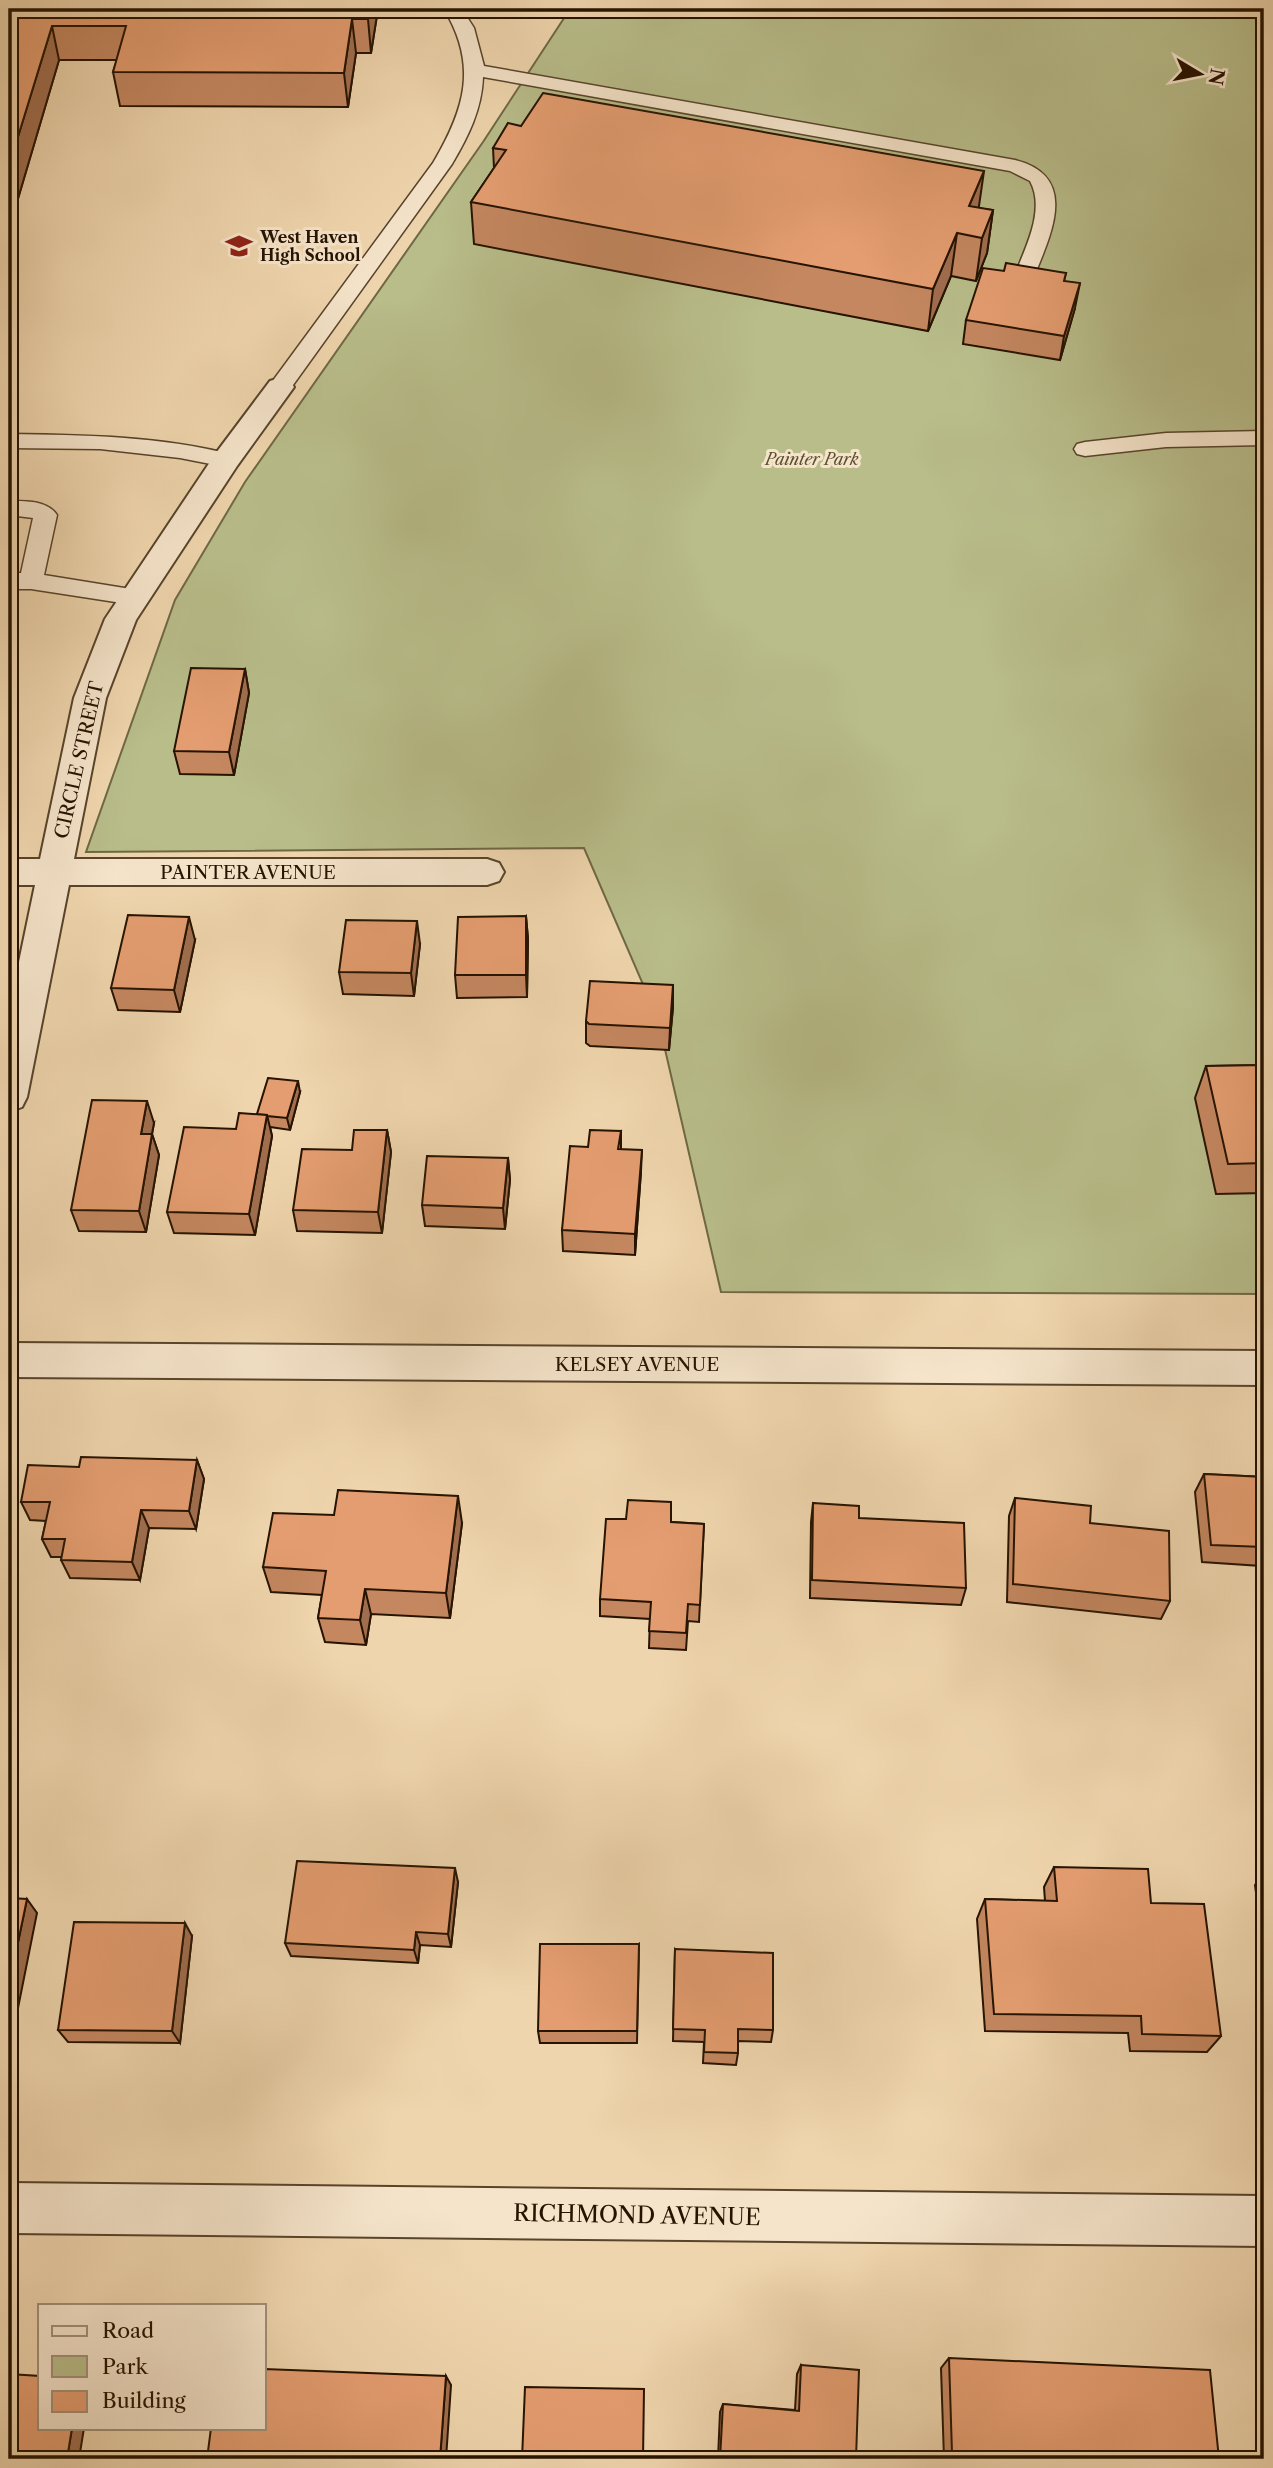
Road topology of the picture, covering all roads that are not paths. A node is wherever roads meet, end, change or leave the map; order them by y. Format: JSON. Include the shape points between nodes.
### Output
{"nodes":[{"id":1,"x":453,"y":9,"type":"edge"},
{"id":2,"x":475,"y":71,"type":"junction"},
{"id":3,"x":1021,"y":284,"type":"edge"},
{"id":4,"x":280,"y":387,"type":"joint"},
{"id":5,"x":1264,"y":438,"type":"edge"},
{"id":6,"x":9,"y":441,"type":"edge"},
{"id":7,"x":1086,"y":449,"type":"dead end"},
{"id":8,"x":226,"y":460,"type":"junction"},
{"id":9,"x":9,"y":508,"type":"edge"},
{"id":10,"x":20,"y":581,"type":"edge"},
{"id":11,"x":135,"y":597,"type":"junction"},
{"id":12,"x":9,"y":872,"type":"edge"},
{"id":13,"x":54,"y":872,"type":"junction"},
{"id":14,"x":487,"y":872,"type":"dead end"},
{"id":15,"x":9,"y":1097,"type":"edge"},
{"id":16,"x":9,"y":1360,"type":"edge"},
{"id":17,"x":1264,"y":1367,"type":"edge"},
{"id":18,"x":9,"y":2208,"type":"edge"},
{"id":19,"x":1264,"y":2221,"type":"edge"}],
"edges":[{"from":1,"to":2,"type":"lane","via":[[467,34]]},
{"from":2,"to":3,"type":"lane","via":[[1015,166],[1039,177],[1048,196]]},
{"from":2,"to":4,"type":"lane","via":[[472,102],[452,148]]},
{"from":4,"to":8,"type":"street","name":"CIRCLE STREET"},
{"from":5,"to":7,"type":"lane","via":[[1166,440]]},
{"from":6,"to":8,"type":"lane","via":[[100,442]]},
{"from":8,"to":11,"type":"street","name":"CIRCLE STREET"},
{"from":9,"to":10,"type":"lane","via":[[45,515]]},
{"from":10,"to":11,"type":"lane"},
{"from":11,"to":13,"type":"street","name":"CIRCLE STREET","via":[[108,649],[90,698]]},
{"from":12,"to":13,"type":"street","name":"PAINTER AVENUE"},
{"from":13,"to":14,"type":"street","name":"PAINTER AVENUE"},
{"from":13,"to":15,"type":"street","name":"CIRCLE STREET"},
{"from":16,"to":17,"type":"street","name":"KELSEY AVENUE"},
{"from":18,"to":19,"type":"street","name":"RICHMOND AVENUE"}]}
